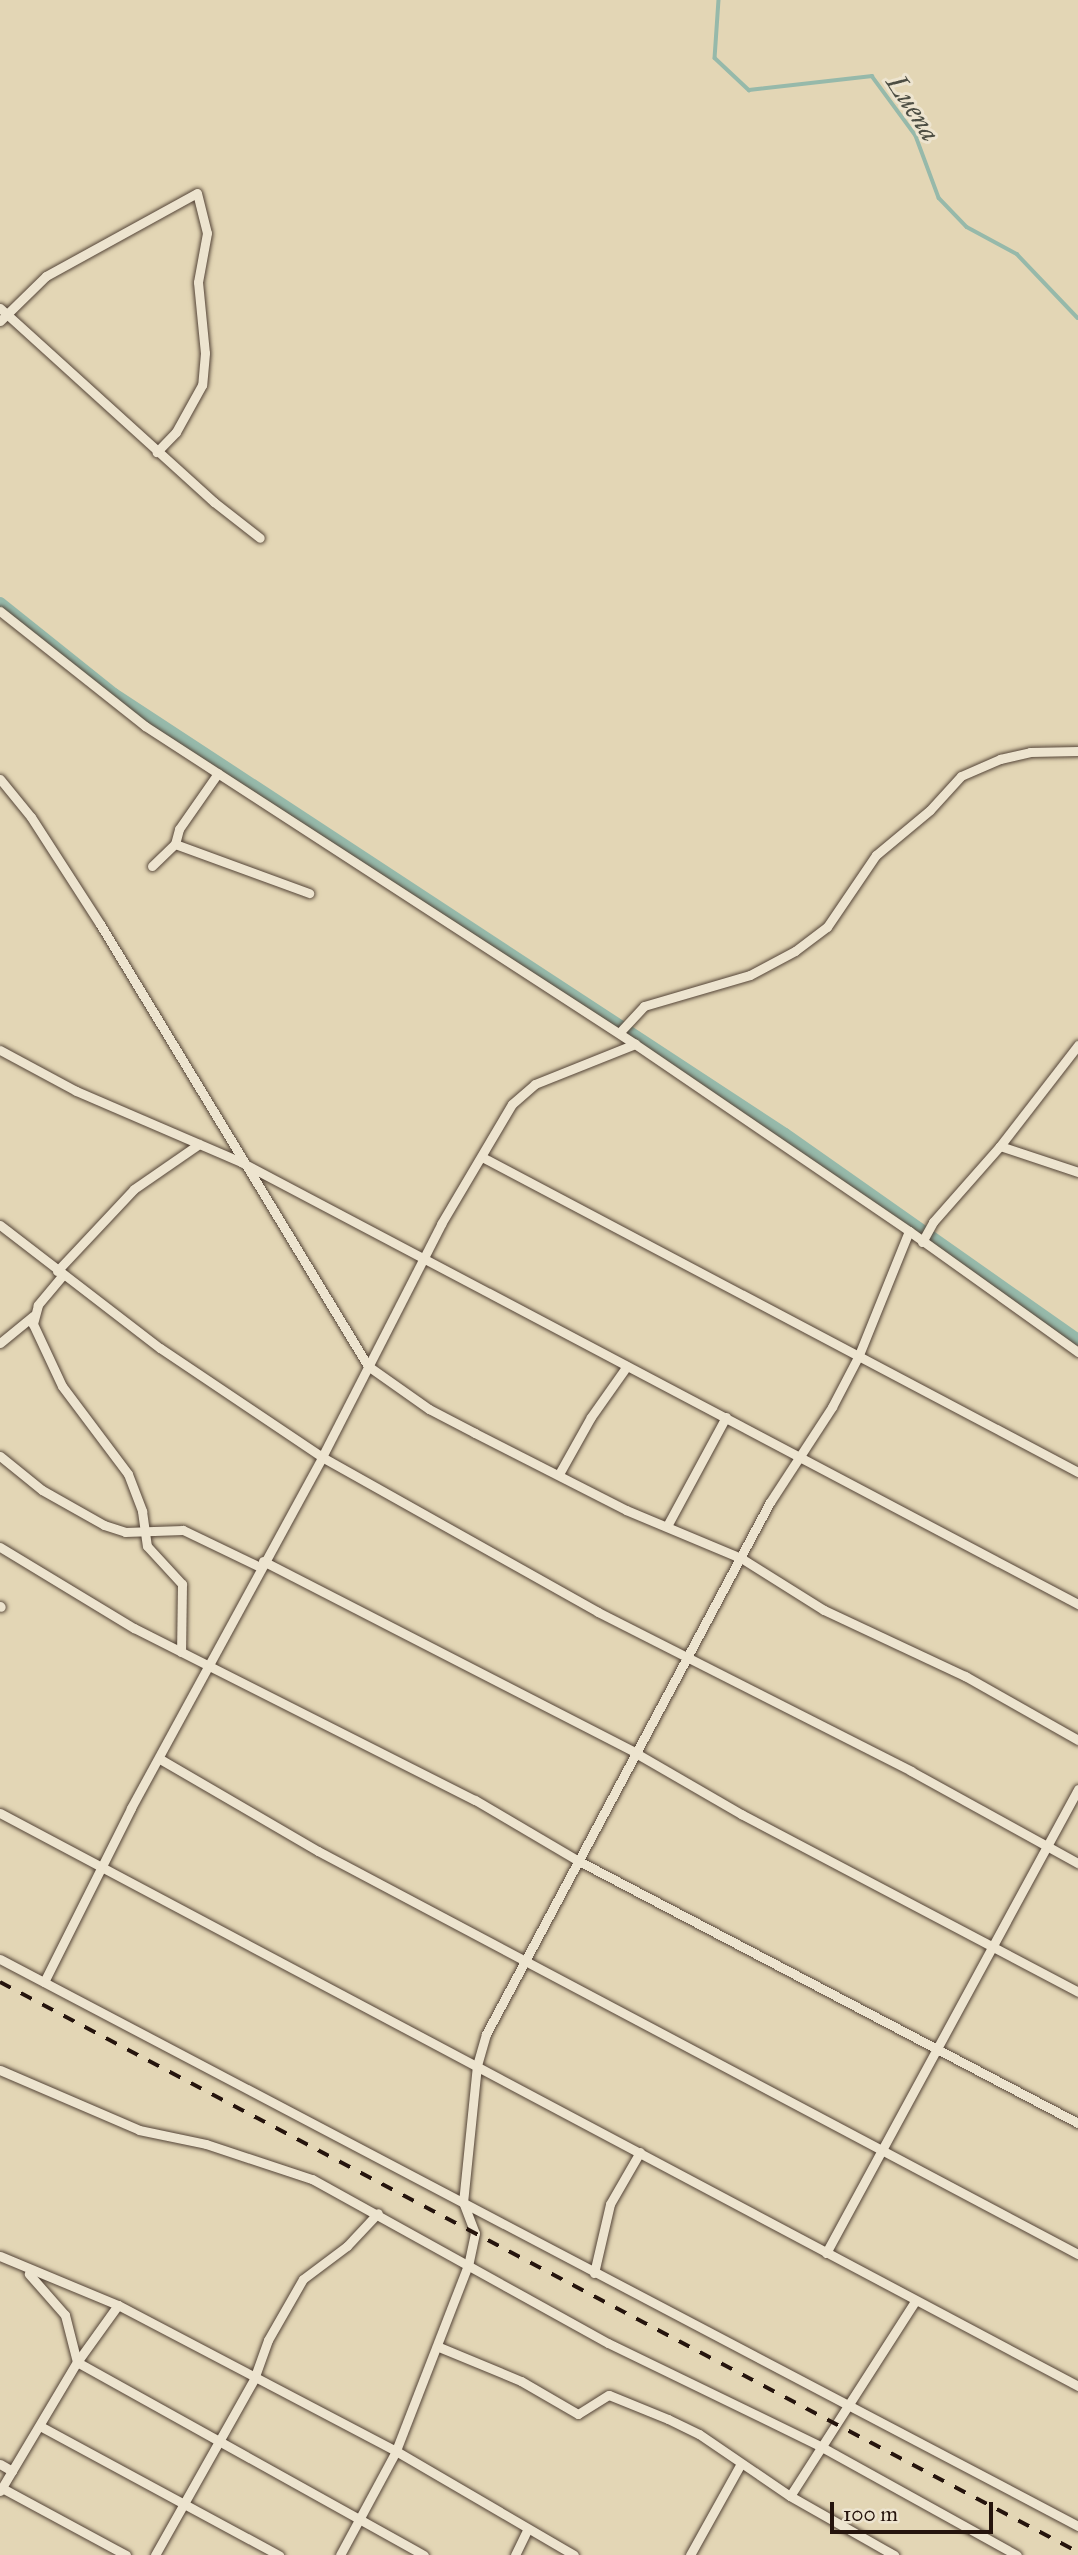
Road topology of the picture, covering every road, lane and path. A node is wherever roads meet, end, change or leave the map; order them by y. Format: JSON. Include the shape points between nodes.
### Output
{"nodes":[{"id":1,"x":2,"y":314,"type":"edge"},
{"id":2,"x":157,"y":452,"type":"junction"},
{"id":3,"x":260,"y":538,"type":"dead end"},
{"id":4,"x":0,"y":611,"type":"edge"},
{"id":5,"x":1078,"y":751,"type":"edge"},
{"id":6,"x":218,"y":773,"type":"junction"},
{"id":7,"x":0,"y":779,"type":"edge"},
{"id":8,"x":175,"y":844,"type":"junction"},
{"id":9,"x":152,"y":866,"type":"dead end"},
{"id":10,"x":309,"y":893,"type":"dead end"},
{"id":11,"x":619,"y":1033,"type":"junction"},
{"id":12,"x":635,"y":1044,"type":"junction"},
{"id":13,"x":1078,"y":1045,"type":"edge"},
{"id":14,"x":0,"y":1051,"type":"edge"},
{"id":15,"x":199,"y":1144,"type":"junction"},
{"id":16,"x":1000,"y":1146,"type":"junction"},
{"id":17,"x":482,"y":1157,"type":"junction"},
{"id":18,"x":241,"y":1162,"type":"junction"},
{"id":19,"x":1078,"y":1171,"type":"edge"},
{"id":20,"x":0,"y":1225,"type":"edge"},
{"id":21,"x":909,"y":1231,"type":"junction"},
{"id":22,"x":922,"y":1242,"type":"junction"},
{"id":23,"x":425,"y":1259,"type":"junction"},
{"id":24,"x":59,"y":1274,"type":"junction"},
{"id":25,"x":33,"y":1316,"type":"junction"},
{"id":26,"x":0,"y":1343,"type":"edge"},
{"id":27,"x":1078,"y":1352,"type":"edge"},
{"id":28,"x":858,"y":1357,"type":"junction"},
{"id":29,"x":368,"y":1366,"type":"junction"},
{"id":30,"x":627,"y":1366,"type":"junction"},
{"id":31,"x":726,"y":1417,"type":"junction"},
{"id":32,"x":322,"y":1457,"type":"junction"},
{"id":33,"x":804,"y":1457,"type":"junction"},
{"id":34,"x":1,"y":1460,"type":"edge"},
{"id":35,"x":1078,"y":1472,"type":"edge"},
{"id":36,"x":559,"y":1474,"type":"junction"},
{"id":37,"x":667,"y":1526,"type":"junction"},
{"id":38,"x":144,"y":1531,"type":"junction"},
{"id":39,"x":0,"y":1547,"type":"edge"},
{"id":40,"x":741,"y":1558,"type":"junction"},
{"id":41,"x":262,"y":1564,"type":"junction"},
{"id":42,"x":1078,"y":1604,"type":"edge"},
{"id":43,"x":181,"y":1652,"type":"junction"},
{"id":44,"x":688,"y":1659,"type":"junction"},
{"id":45,"x":207,"y":1666,"type":"junction"},
{"id":46,"x":1078,"y":1740,"type":"edge"},
{"id":47,"x":634,"y":1752,"type":"junction"},
{"id":48,"x":160,"y":1759,"type":"junction"},
{"id":49,"x":1078,"y":1790,"type":"edge"},
{"id":50,"x":0,"y":1813,"type":"edge"},
{"id":51,"x":1045,"y":1845,"type":"junction"},
{"id":52,"x":578,"y":1860,"type":"junction"},
{"id":53,"x":1078,"y":1863,"type":"edge"},
{"id":54,"x":102,"y":1864,"type":"junction"},
{"id":55,"x":995,"y":1947,"type":"junction"},
{"id":56,"x":0,"y":1959,"type":"edge"},
{"id":57,"x":524,"y":1961,"type":"junction"},
{"id":58,"x":44,"y":1982,"type":"junction"},
{"id":59,"x":1078,"y":1992,"type":"edge"},
{"id":60,"x":937,"y":2052,"type":"junction"},
{"id":61,"x":477,"y":2065,"type":"junction"},
{"id":62,"x":0,"y":2070,"type":"edge"},
{"id":63,"x":1078,"y":2123,"type":"edge"},
{"id":64,"x":881,"y":2150,"type":"junction"},
{"id":65,"x":639,"y":2152,"type":"junction"},
{"id":66,"x":463,"y":2202,"type":"junction"},
{"id":67,"x":378,"y":2213,"type":"junction"},
{"id":68,"x":826,"y":2253,"type":"junction"},
{"id":69,"x":1078,"y":2254,"type":"edge"},
{"id":70,"x":0,"y":2256,"type":"edge"},
{"id":71,"x":468,"y":2265,"type":"junction"},
{"id":72,"x":26,"y":2270,"type":"junction"},
{"id":73,"x":594,"y":2273,"type":"junction"},
{"id":74,"x":915,"y":2301,"type":"junction"},
{"id":75,"x":118,"y":2305,"type":"junction"},
{"id":76,"x":439,"y":2347,"type":"junction"},
{"id":77,"x":77,"y":2362,"type":"junction"},
{"id":78,"x":254,"y":2379,"type":"junction"},
{"id":79,"x":1078,"y":2386,"type":"edge"},
{"id":80,"x":849,"y":2405,"type":"junction"},
{"id":81,"x":40,"y":2426,"type":"junction"},
{"id":82,"x":219,"y":2441,"type":"junction"},
{"id":83,"x":820,"y":2446,"type":"junction"},
{"id":84,"x":396,"y":2451,"type":"junction"},
{"id":85,"x":0,"y":2464,"type":"edge"},
{"id":86,"x":740,"y":2465,"type":"junction"},
{"id":87,"x":12,"y":2471,"type":"junction"},
{"id":88,"x":1,"y":2489,"type":"edge"},
{"id":89,"x":790,"y":2496,"type":"junction"},
{"id":90,"x":184,"y":2502,"type":"junction"},
{"id":91,"x":361,"y":2518,"type":"junction"},
{"id":92,"x":1078,"y":2526,"type":"edge"},
{"id":93,"x":527,"y":2530,"type":"junction"},
{"id":94,"x":126,"y":2555,"type":"edge"},
{"id":95,"x":155,"y":2555,"type":"edge"},
{"id":96,"x":279,"y":2555,"type":"edge"},
{"id":97,"x":340,"y":2555,"type":"edge"},
{"id":98,"x":424,"y":2555,"type":"edge"},
{"id":99,"x":515,"y":2555,"type":"edge"},
{"id":100,"x":574,"y":2555,"type":"edge"},
{"id":101,"x":690,"y":2555,"type":"edge"},
{"id":102,"x":894,"y":2555,"type":"edge"},
{"id":103,"x":1017,"y":2555,"type":"edge"}],
"edges":[{"from":1,"to":2,"type":"street"},
{"from":1,"to":2,"type":"street","via":[[47,276],[197,193],[207,233],[198,282],[205,353],[202,386],[176,432]]},
{"from":2,"to":3,"type":"street"},
{"from":4,"to":6,"type":"street","via":[[145,726]]},
{"from":5,"to":11,"type":"street","via":[[1030,752],[961,776],[936,805],[876,855],[827,927],[750,975],[645,1006]]},
{"from":6,"to":8,"type":"street","via":[[179,829]]},
{"from":6,"to":11,"type":"street"},
{"from":7,"to":18,"type":"street","via":[[31,817],[100,925]]},
{"from":8,"to":9,"type":"street"},
{"from":8,"to":10,"type":"street"},
{"from":11,"to":12,"type":"street"},
{"from":12,"to":17,"type":"street","via":[[519,1093]]},
{"from":12,"to":21,"type":"street"},
{"from":13,"to":16,"type":"street"},
{"from":14,"to":15,"type":"street","via":[[76,1091]]},
{"from":15,"to":18,"type":"street"},
{"from":15,"to":24,"type":"street","via":[[134,1189]]},
{"from":16,"to":19,"type":"street"},
{"from":16,"to":22,"type":"street","via":[[933,1222]]},
{"from":17,"to":23,"type":"street"},
{"from":17,"to":28,"type":"street"},
{"from":18,"to":23,"type":"street"},
{"from":18,"to":29,"type":"street"},
{"from":20,"to":24,"type":"street"},
{"from":21,"to":22,"type":"street"},
{"from":21,"to":28,"type":"street"},
{"from":22,"to":27,"type":"street"},
{"from":23,"to":29,"type":"street"},
{"from":23,"to":30,"type":"street"},
{"from":24,"to":25,"type":"street"},
{"from":24,"to":32,"type":"street"},
{"from":25,"to":26,"type":"street"},
{"from":25,"to":38,"type":"street","via":[[62,1387],[128,1474]]},
{"from":28,"to":33,"type":"street"},
{"from":28,"to":35,"type":"street"},
{"from":29,"to":32,"type":"street"},
{"from":29,"to":36,"type":"street","via":[[429,1409]]},
{"from":30,"to":31,"type":"street"},
{"from":30,"to":36,"type":"street"},
{"from":31,"to":33,"type":"street"},
{"from":31,"to":37,"type":"street"},
{"from":32,"to":41,"type":"street"},
{"from":32,"to":44,"type":"street"},
{"from":33,"to":40,"type":"street","via":[[770,1503]]},
{"from":33,"to":42,"type":"street"},
{"from":34,"to":38,"type":"street","via":[[104,1525],[125,1532]]},
{"from":36,"to":37,"type":"street"},
{"from":37,"to":40,"type":"street"},
{"from":38,"to":41,"type":"street","via":[[183,1530]]},
{"from":38,"to":43,"type":"street","via":[[147,1546],[182,1584]]},
{"from":39,"to":43,"type":"street","via":[[79,1598]]},
{"from":40,"to":44,"type":"street"},
{"from":40,"to":46,"type":"street","via":[[824,1610],[965,1676]]},
{"from":41,"to":45,"type":"street"},
{"from":41,"to":47,"type":"street"},
{"from":43,"to":45,"type":"street"},
{"from":44,"to":47,"type":"street"},
{"from":44,"to":51,"type":"street"},
{"from":45,"to":48,"type":"street"},
{"from":45,"to":52,"type":"street","via":[[464,1795]]},
{"from":47,"to":52,"type":"street"},
{"from":47,"to":55,"type":"street","via":[[741,1814]]},
{"from":48,"to":54,"type":"street"},
{"from":48,"to":57,"type":"street","via":[[318,1851]]},
{"from":49,"to":51,"type":"street"},
{"from":50,"to":54,"type":"street"},
{"from":51,"to":53,"type":"street"},
{"from":51,"to":55,"type":"street"},
{"from":52,"to":57,"type":"street"},
{"from":52,"to":60,"type":"street","via":[[818,1984]]},
{"from":54,"to":58,"type":"street"},
{"from":54,"to":61,"type":"street"},
{"from":55,"to":59,"type":"street"},
{"from":55,"to":60,"type":"street"},
{"from":56,"to":58,"type":"street"},
{"from":57,"to":61,"type":"street","via":[[486,2034]]},
{"from":57,"to":64,"type":"street"},
{"from":58,"to":66,"type":"street"},
{"from":60,"to":63,"type":"street"},
{"from":60,"to":64,"type":"street"},
{"from":61,"to":65,"type":"street"},
{"from":61,"to":66,"type":"street"},
{"from":62,"to":67,"type":"street","via":[[139,2130],[206,2144],[312,2179]]},
{"from":64,"to":68,"type":"street"},
{"from":64,"to":69,"type":"street"},
{"from":65,"to":68,"type":"street"},
{"from":65,"to":73,"type":"street","via":[[610,2204]]},
{"from":66,"to":71,"type":"street","via":[[475,2233]]},
{"from":66,"to":73,"type":"street"},
{"from":67,"to":71,"type":"street"},
{"from":67,"to":78,"type":"street","via":[[346,2246],[303,2279],[268,2340]]},
{"from":68,"to":74,"type":"street"},
{"from":70,"to":72,"type":"street"},
{"from":71,"to":76,"type":"street"},
{"from":71,"to":83,"type":"street","via":[[608,2343]]},
{"from":72,"to":75,"type":"street"},
{"from":72,"to":77,"type":"street","via":[[65,2315]]},
{"from":73,"to":80,"type":"street"},
{"from":74,"to":79,"type":"street"},
{"from":74,"to":80,"type":"street"},
{"from":75,"to":77,"type":"street"},
{"from":75,"to":78,"type":"street"},
{"from":76,"to":84,"type":"street"},
{"from":76,"to":86,"type":"street","via":[[521,2381],[578,2414],[603,2396],[616,2396],[699,2434]]},
{"from":77,"to":81,"type":"street"},
{"from":77,"to":82,"type":"street"},
{"from":78,"to":82,"type":"street"},
{"from":78,"to":84,"type":"street"},
{"from":80,"to":83,"type":"street"},
{"from":80,"to":92,"type":"street"},
{"from":81,"to":87,"type":"street"},
{"from":81,"to":90,"type":"street"},
{"from":82,"to":90,"type":"street"},
{"from":82,"to":91,"type":"street"},
{"from":83,"to":89,"type":"street"},
{"from":83,"to":103,"type":"street"},
{"from":84,"to":91,"type":"street"},
{"from":84,"to":93,"type":"street"},
{"from":85,"to":87,"type":"street"},
{"from":86,"to":89,"type":"street"},
{"from":86,"to":101,"type":"street"},
{"from":87,"to":88,"type":"street"},
{"from":88,"to":94,"type":"street"},
{"from":89,"to":102,"type":"street"},
{"from":90,"to":95,"type":"street"},
{"from":90,"to":96,"type":"street"},
{"from":91,"to":97,"type":"street"},
{"from":91,"to":98,"type":"street"},
{"from":93,"to":99,"type":"street"},
{"from":93,"to":100,"type":"street"}]}
